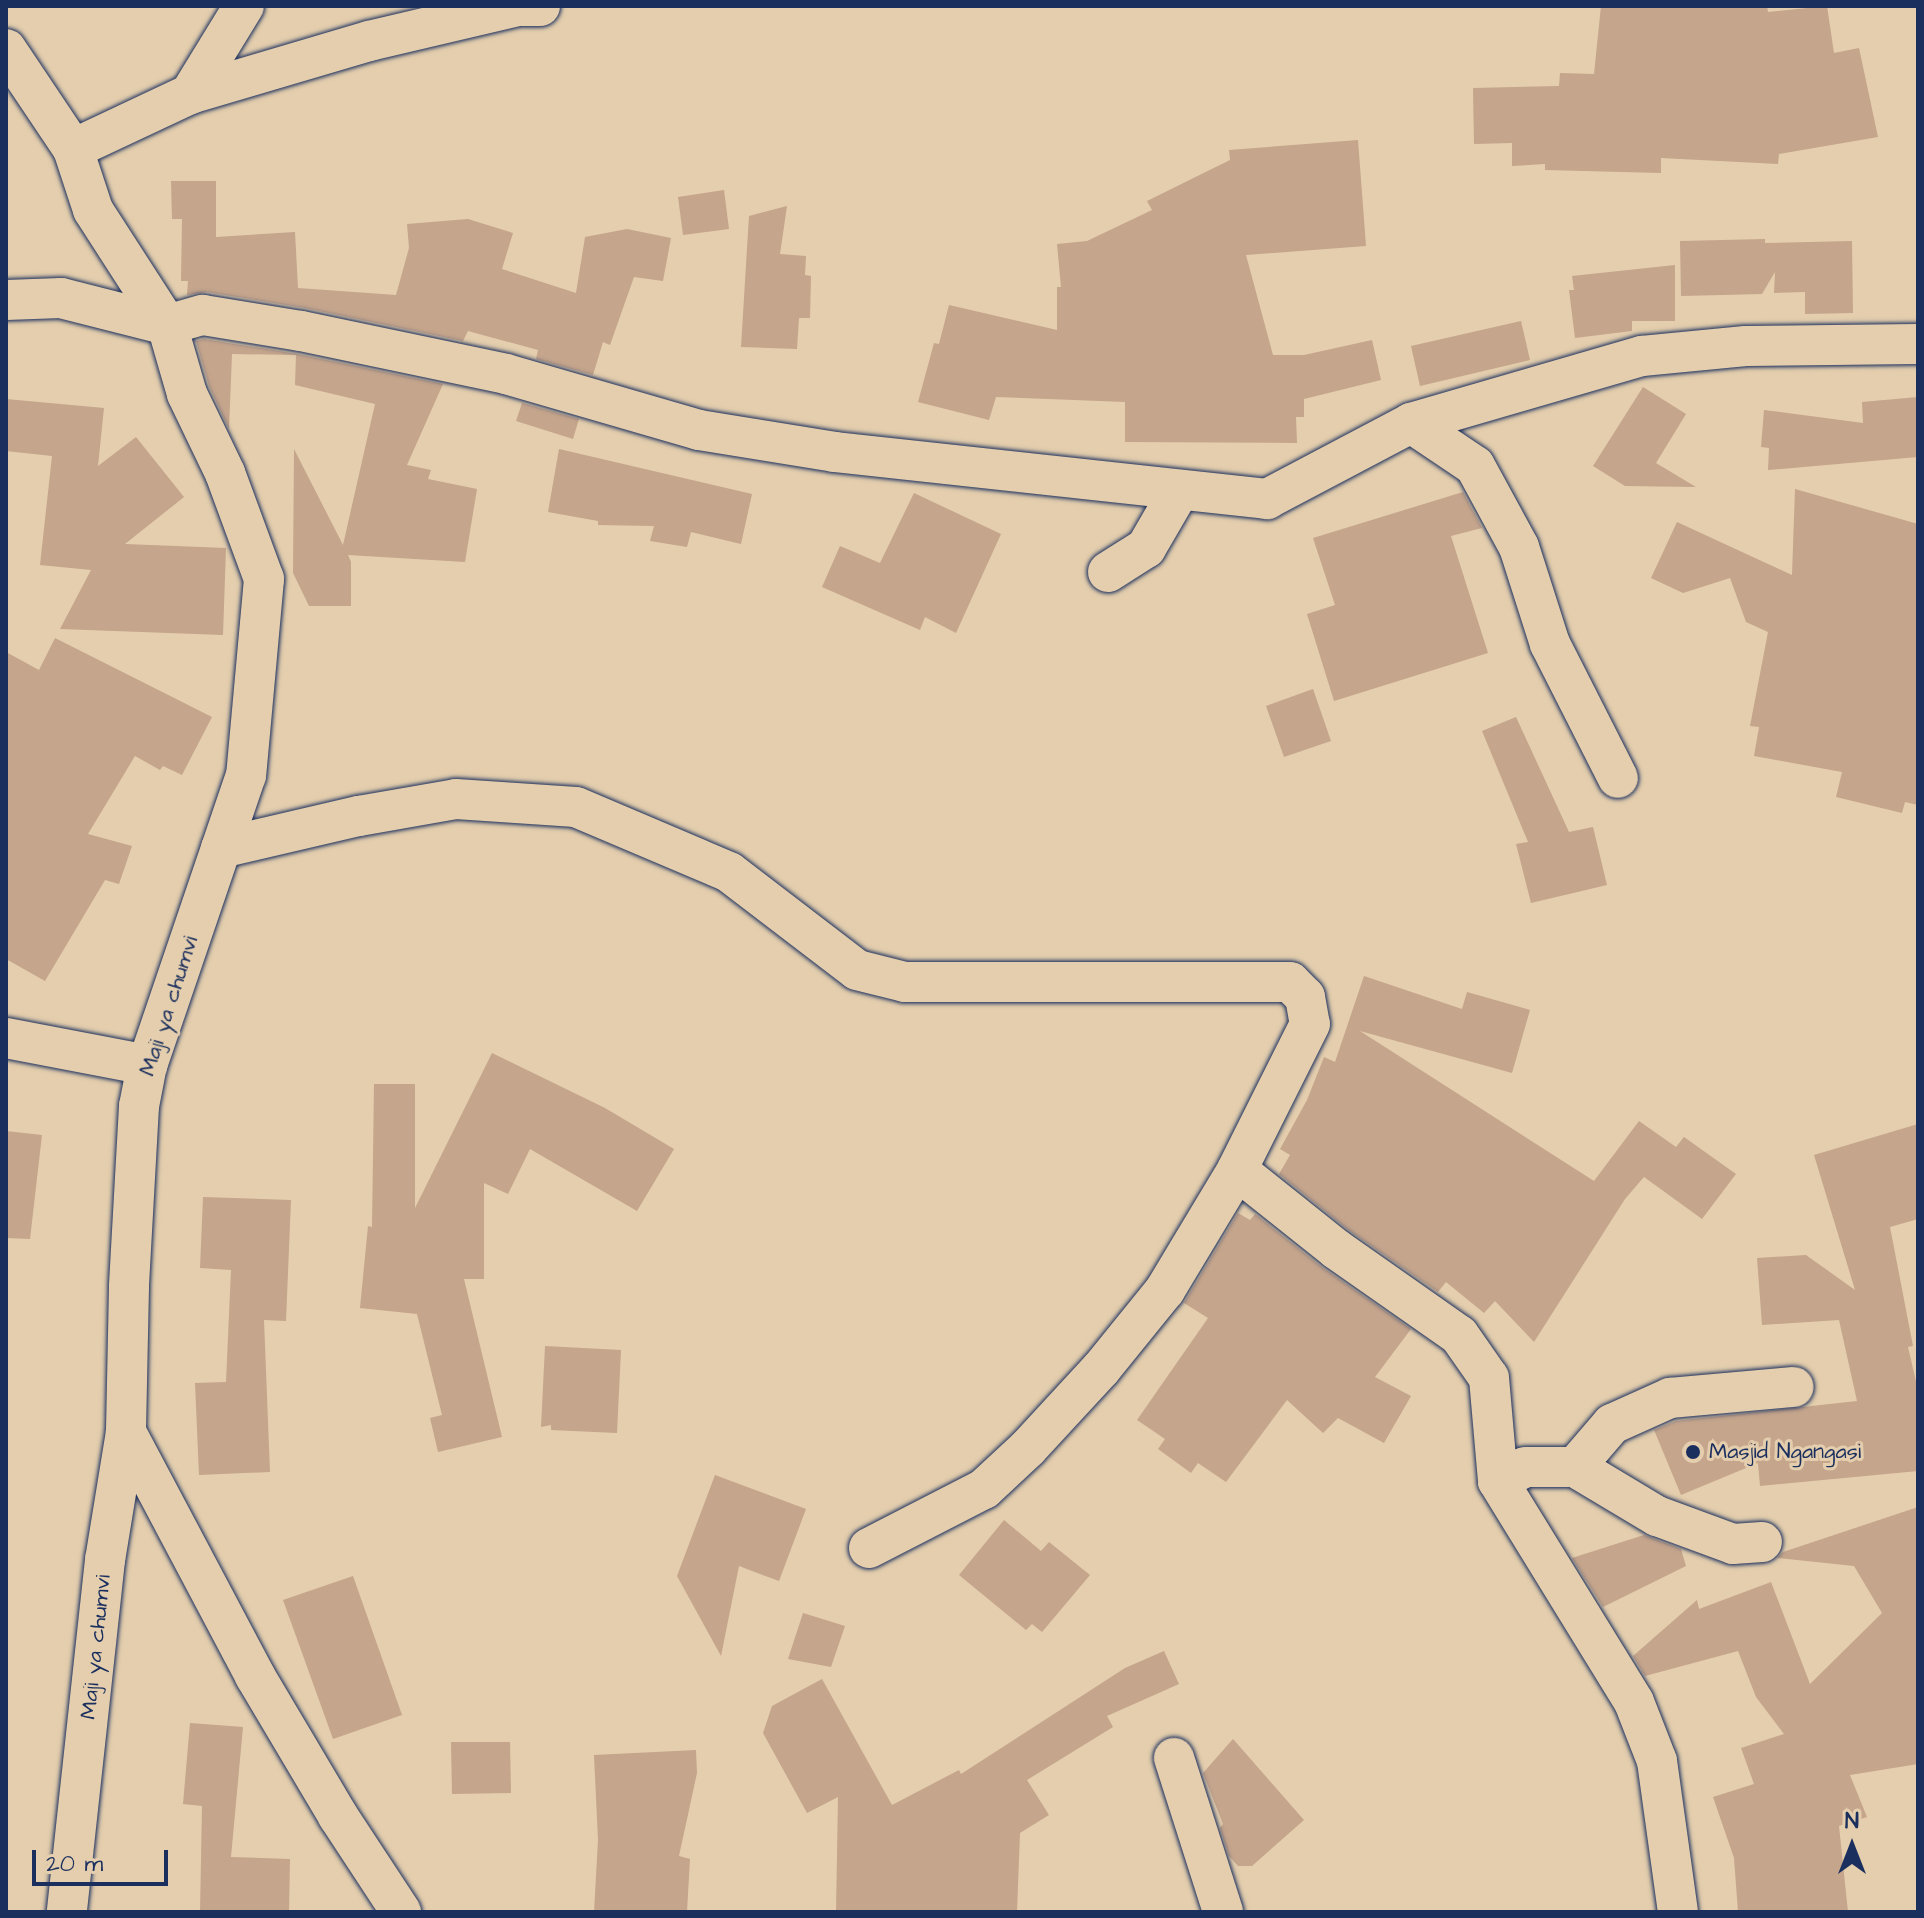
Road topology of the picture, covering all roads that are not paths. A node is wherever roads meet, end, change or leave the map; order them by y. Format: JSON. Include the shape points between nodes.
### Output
{"nodes":[{"id":1,"x":244,"y":6,"type":"edge"},
{"id":2,"x":518,"y":6,"type":"edge"},
{"id":3,"x":540,"y":6,"type":"edge"},
{"id":4,"x":6,"y":49,"type":"edge"},
{"id":5,"x":190,"y":94,"type":"junction"},
{"id":6,"x":73,"y":149,"type":"junction"},
{"id":7,"x":6,"y":300,"type":"edge"},
{"id":8,"x":167,"y":325,"type":"junction"},
{"id":9,"x":1918,"y":344,"type":"edge"},
{"id":10,"x":1411,"y":423,"type":"junction"},
{"id":11,"x":1179,"y":491,"type":"junction"},
{"id":12,"x":1108,"y":572,"type":"dead end"},
{"id":13,"x":1618,"y":778,"type":"dead end"},
{"id":14,"x":221,"y":848,"type":"junction"},
{"id":15,"x":6,"y":1038,"type":"edge"},
{"id":16,"x":147,"y":1065,"type":"junction"},
{"id":17,"x":1237,"y":1170,"type":"junction"},
{"id":18,"x":1794,"y":1387,"type":"dead end"},
{"id":19,"x":126,"y":1432,"type":"junction"},
{"id":20,"x":1575,"y":1467,"type":"junction"},
{"id":21,"x":1498,"y":1481,"type":"junction"},
{"id":22,"x":1762,"y":1542,"type":"dead end"},
{"id":23,"x":869,"y":1548,"type":"dead end"},
{"id":24,"x":1174,"y":1758,"type":"dead end"},
{"id":25,"x":67,"y":1912,"type":"edge"},
{"id":26,"x":401,"y":1912,"type":"edge"},
{"id":27,"x":1223,"y":1912,"type":"edge"},
{"id":28,"x":1678,"y":1912,"type":"edge"}],
"edges":[{"from":1,"to":5,"type":"street"},
{"from":2,"to":3,"type":"street"},
{"from":2,"to":5,"type":"street","via":[[369,41]]},
{"from":4,"to":6,"type":"street","name":"Maji ya chumvi"},
{"from":5,"to":6,"type":"street"},
{"from":6,"to":8,"type":"street","name":"Maji ya chumvi","via":[[93,210]]},
{"from":7,"to":8,"type":"street","via":[[61,298]]},
{"from":8,"to":11,"type":"street","via":[[203,315],[301,331],[506,374],[699,430],[835,452]]},
{"from":8,"to":14,"type":"street","name":"Maji ya chumvi","via":[[187,394],[225,473],[264,579],[246,775]]},
{"from":9,"to":10,"type":"street","via":[[1746,346],[1642,356]]},
{"from":10,"to":11,"type":"street","via":[[1267,499]]},
{"from":10,"to":13,"type":"street","via":[[1475,466],[1519,547],[1550,644]]},
{"from":11,"to":12,"type":"street","via":[[1146,548]]},
{"from":14,"to":16,"type":"street","name":"Maji ya chumvi"},
{"from":14,"to":17,"type":"street","via":[[456,799],[576,807],[729,872],[857,970],[905,982],[1290,982],[1305,997],[1310,1024]]},
{"from":15,"to":16,"type":"street"},
{"from":16,"to":19,"type":"street","name":"Maji ya chumvi","via":[[139,1106],[129,1272]]},
{"from":17,"to":21,"type":"street","via":[[1336,1249],[1459,1335],[1489,1378]]},
{"from":17,"to":23,"type":"street","via":[[1165,1290],[1028,1448],[984,1489]]},
{"from":18,"to":20,"type":"street","via":[[1670,1398],[1612,1424]]},
{"from":19,"to":25,"type":"street","name":"Maji ya chumvi","via":[[105,1560]]},
{"from":19,"to":26,"type":"street","via":[[255,1676]]},
{"from":20,"to":21,"type":"street","via":[[1525,1467]]},
{"from":20,"to":22,"type":"street","via":[[1657,1516],[1733,1544]]},
{"from":21,"to":28,"type":"street","via":[[1634,1702],[1657,1761]]},
{"from":24,"to":27,"type":"street"}]}
